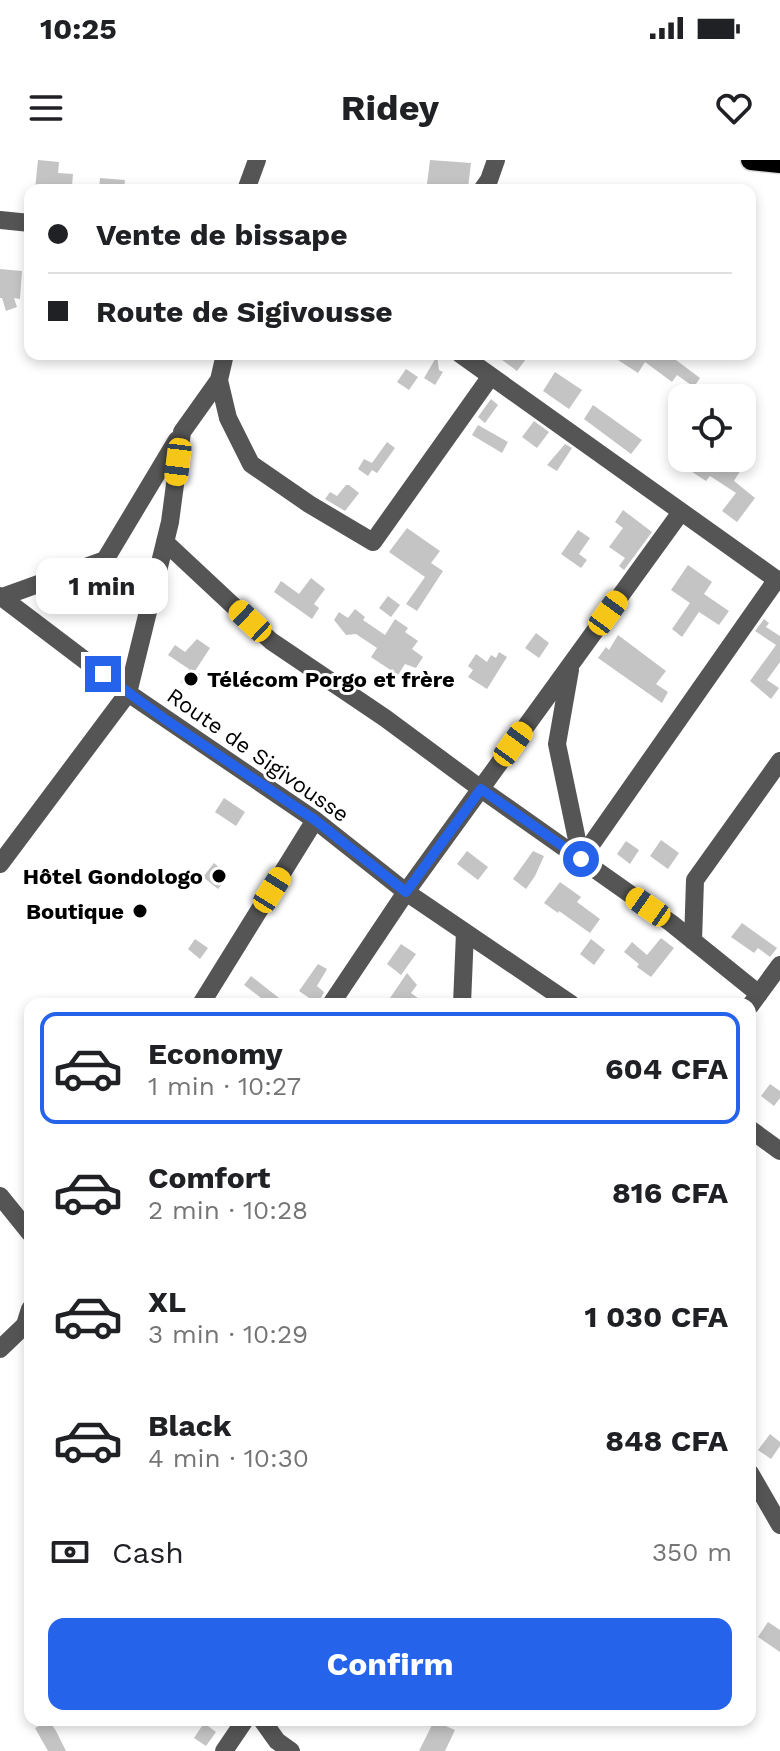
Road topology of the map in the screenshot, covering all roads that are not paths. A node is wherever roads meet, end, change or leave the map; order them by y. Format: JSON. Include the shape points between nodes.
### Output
{"nodes":[{"id":1,"x":257,"y":160,"type":"edge"},
{"id":2,"x":496,"y":160,"type":"edge"},
{"id":3,"x":751,"y":160,"type":"edge"},
{"id":4,"x":780,"y":163,"type":"edge"},
{"id":5,"x":248,"y":184,"type":"edge"},
{"id":6,"x":486,"y":184,"type":"edge"},
{"id":7,"x":0,"y":220,"type":"edge"},
{"id":8,"x":24,"y":222,"type":"edge"},
{"id":9,"x":224,"y":360,"type":"edge"},
{"id":10,"x":468,"y":360,"type":"edge"},
{"id":11,"x":491,"y":376,"type":"junction"},
{"id":12,"x":219,"y":380,"type":"junction"},
{"id":13,"x":182,"y":432,"type":"junction"},
{"id":14,"x":681,"y":512,"type":"junction"},
{"id":15,"x":165,"y":542,"type":"junction"},
{"id":16,"x":778,"y":580,"type":"edge"},
{"id":17,"x":1,"y":596,"type":"edge"},
{"id":18,"x":572,"y":663,"type":"junction"},
{"id":19,"x":128,"y":693,"type":"junction"},
{"id":20,"x":778,"y":766,"type":"edge"},
{"id":21,"x":481,"y":789,"type":"junction"},
{"id":22,"x":315,"y":820,"type":"junction"},
{"id":23,"x":581,"y":859,"type":"junction"},
{"id":24,"x":0,"y":864,"type":"edge"},
{"id":25,"x":406,"y":892,"type":"junction"},
{"id":26,"x":465,"y":932,"type":"junction"},
{"id":27,"x":693,"y":941,"type":"junction"},
{"id":28,"x":780,"y":965,"type":"edge"},
{"id":29,"x":205,"y":998,"type":"edge"},
{"id":30,"x":335,"y":998,"type":"edge"},
{"id":31,"x":462,"y":998,"type":"edge"},
{"id":32,"x":562,"y":998,"type":"edge"},
{"id":33,"x":752,"y":998,"type":"edge"},
{"id":34,"x":755,"y":998,"type":"edge"},
{"id":35,"x":756,"y":1133,"type":"edge"},
{"id":36,"x":780,"y":1151,"type":"edge"},
{"id":37,"x":0,"y":1196,"type":"edge"},
{"id":38,"x":24,"y":1226,"type":"edge"},
{"id":39,"x":24,"y":1326,"type":"edge"},
{"id":40,"x":0,"y":1349,"type":"edge"},
{"id":41,"x":756,"y":1483,"type":"edge"},
{"id":42,"x":780,"y":1525,"type":"edge"},
{"id":43,"x":241,"y":1726,"type":"edge"},
{"id":44,"x":266,"y":1726,"type":"edge"},
{"id":45,"x":224,"y":1751,"type":"edge"},
{"id":46,"x":291,"y":1751,"type":"edge"}],
"edges":[{"from":1,"to":5,"type":"street"},
{"from":2,"to":6,"type":"street"},
{"from":3,"to":4,"type":"main road"},
{"from":7,"to":8,"type":"street"},
{"from":9,"to":12,"type":"street"},
{"from":10,"to":11,"type":"street"},
{"from":11,"to":12,"type":"street","via":[[373,542],[251,464],[228,418]]},
{"from":11,"to":14,"type":"street"},
{"from":12,"to":13,"type":"street"},
{"from":13,"to":15,"type":"street"},
{"from":13,"to":17,"type":"street","via":[[105,560]]},
{"from":14,"to":16,"type":"street"},
{"from":14,"to":18,"type":"street"},
{"from":15,"to":19,"type":"street"},
{"from":15,"to":21,"type":"street","via":[[271,641]]},
{"from":16,"to":23,"type":"street"},
{"from":17,"to":19,"type":"street","name":"Route de Sigivousse"},
{"from":18,"to":21,"type":"street"},
{"from":18,"to":23,"type":"street","via":[[557,744]]},
{"from":19,"to":22,"type":"street","name":"Route de Sigivousse"},
{"from":19,"to":24,"type":"street"},
{"from":20,"to":27,"type":"street","via":[[695,880]]},
{"from":21,"to":23,"type":"street"},
{"from":21,"to":25,"type":"street"},
{"from":22,"to":25,"type":"street","name":"Route de Sigivousse"},
{"from":22,"to":29,"type":"street"},
{"from":23,"to":27,"type":"street"},
{"from":25,"to":26,"type":"street","name":"Route de Sigivousse"},
{"from":25,"to":30,"type":"street"},
{"from":26,"to":31,"type":"street"},
{"from":26,"to":32,"type":"street","name":"Route de Sigivousse"},
{"from":27,"to":33,"type":"street"},
{"from":28,"to":34,"type":"street"},
{"from":35,"to":36,"type":"street"},
{"from":37,"to":38,"type":"street"},
{"from":39,"to":40,"type":"street"},
{"from":41,"to":42,"type":"street"},
{"from":43,"to":45,"type":"street"},
{"from":44,"to":46,"type":"street"}]}
